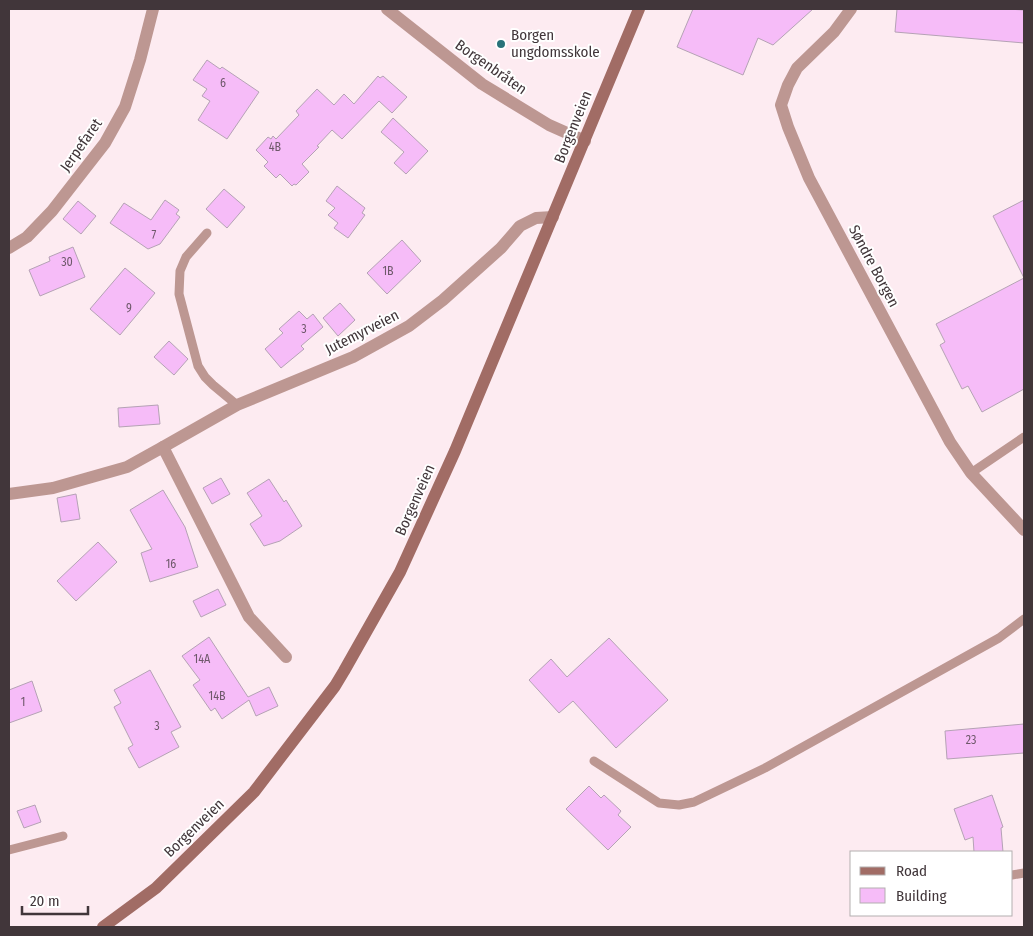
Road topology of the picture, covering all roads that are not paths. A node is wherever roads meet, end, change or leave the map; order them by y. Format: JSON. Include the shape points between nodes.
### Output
{"nodes":[{"id":1,"x":153,"y":9,"type":"edge"},
{"id":2,"x":387,"y":9,"type":"edge"},
{"id":3,"x":639,"y":9,"type":"edge"},
{"id":4,"x":851,"y":9,"type":"edge"},
{"id":5,"x":585,"y":141,"type":"junction"},
{"id":6,"x":553,"y":217,"type":"junction"},
{"id":7,"x":208,"y":233,"type":"dead end"},
{"id":8,"x":9,"y":248,"type":"edge"},
{"id":9,"x":237,"y":405,"type":"junction"},
{"id":10,"x":1024,"y":437,"type":"edge"},
{"id":11,"x":163,"y":447,"type":"junction"},
{"id":12,"x":971,"y":472,"type":"junction"},
{"id":13,"x":9,"y":494,"type":"edge"},
{"id":14,"x":1024,"y":530,"type":"edge"},
{"id":15,"x":1024,"y":619,"type":"edge"},
{"id":16,"x":286,"y":656,"type":"dead end"},
{"id":17,"x":594,"y":761,"type":"dead end"},
{"id":18,"x":63,"y":836,"type":"dead end"},
{"id":19,"x":9,"y":850,"type":"edge"},
{"id":20,"x":103,"y":927,"type":"edge"}],
"edges":[{"from":1,"to":8,"type":"street","name":"Jerpefaret","via":[[125,107],[106,143],[52,211],[27,237]]},
{"from":2,"to":5,"type":"street","name":"Borgenbråten","via":[[482,84],[549,125]]},
{"from":3,"to":5,"type":"street","name":"Borgenveien"},
{"from":4,"to":12,"type":"street","name":"Søndre Borgen","via":[[834,32],[797,68],[781,105],[809,178],[950,442]]},
{"from":5,"to":6,"type":"street","name":"Borgenveien"},
{"from":6,"to":9,"type":"street","name":"Jutemyrveien","via":[[536,218],[520,226],[501,248],[409,326],[353,356]]},
{"from":6,"to":20,"type":"street","name":"Borgenveien","via":[[455,451],[400,572],[334,686],[254,792],[156,888]]},
{"from":7,"to":9,"type":"lane","via":[[186,257],[180,271],[178,294],[198,366],[213,386]]},
{"from":9,"to":11,"type":"street","name":"Jutemyrveien"},
{"from":10,"to":12,"type":"lane"},
{"from":11,"to":13,"type":"street","name":"Jutemyrveien","via":[[127,467],[53,488]]},
{"from":11,"to":16,"type":"street","via":[[250,617]]},
{"from":12,"to":14,"type":"street","name":"Søndre Borgen"},
{"from":15,"to":17,"type":"lane","via":[[999,638],[765,768],[694,802],[679,805],[659,803]]},
{"from":18,"to":19,"type":"lane"}]}
